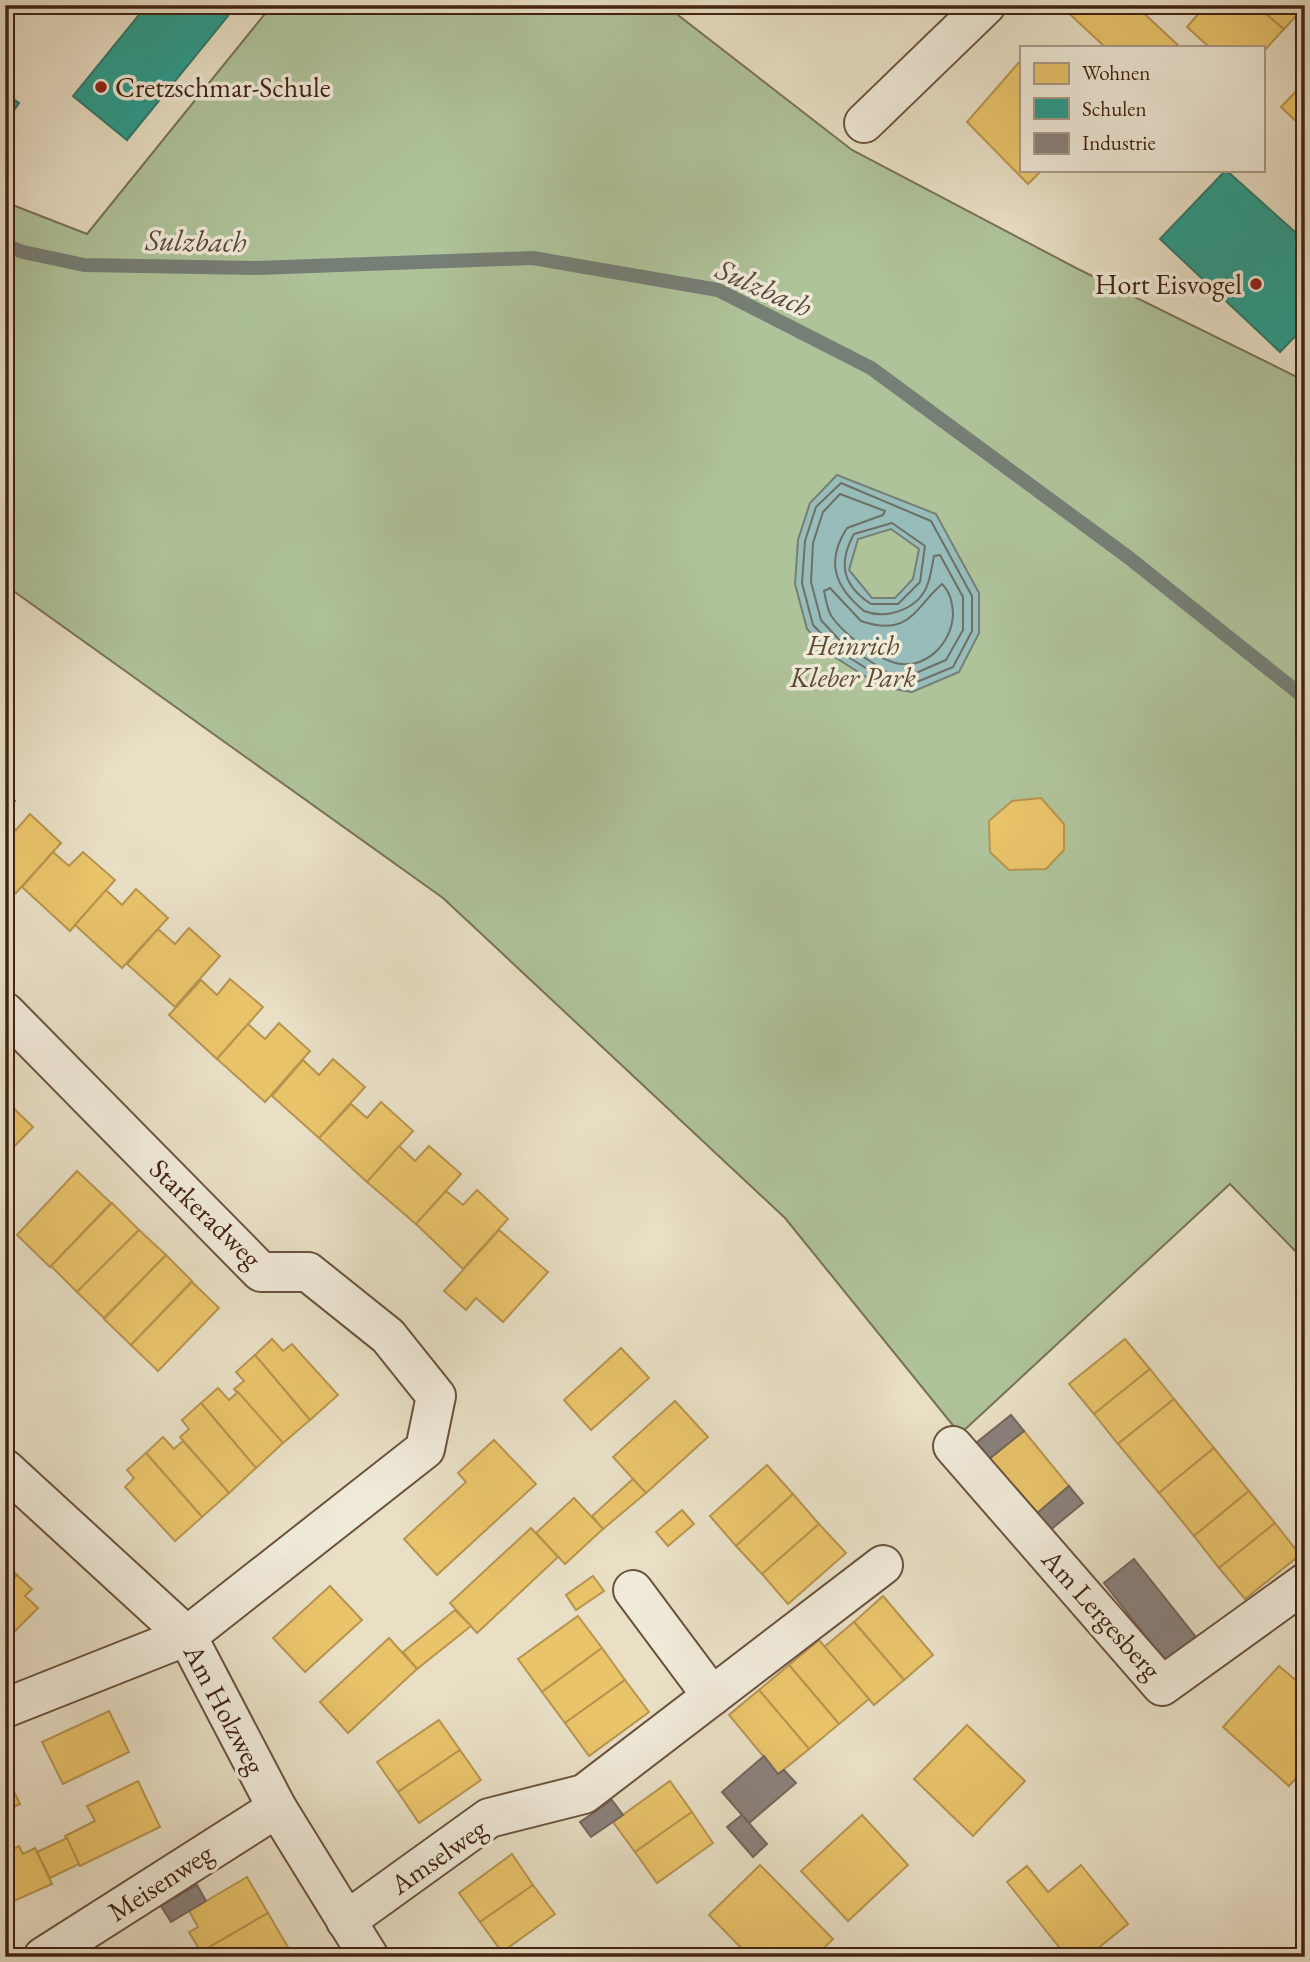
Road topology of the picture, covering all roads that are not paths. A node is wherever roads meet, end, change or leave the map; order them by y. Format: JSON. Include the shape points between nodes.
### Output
{"nodes":[{"id":1,"x":986,"y":5,"type":"edge"},
{"id":2,"x":863,"y":123,"type":"dead end"},
{"id":3,"x":5,"y":1012,"type":"edge"},
{"id":4,"x":953,"y":1446,"type":"dead end"},
{"id":5,"x":5,"y":1469,"type":"edge"},
{"id":6,"x":883,"y":1565,"type":"dead end"},
{"id":7,"x":1305,"y":1583,"type":"edge"},
{"id":8,"x":633,"y":1590,"type":"dead end"},
{"id":9,"x":187,"y":1636,"type":"junction"},
{"id":10,"x":712,"y":1696,"type":"junction"},
{"id":11,"x":5,"y":1709,"type":"edge"},
{"id":12,"x":277,"y":1808,"type":"junction"},
{"id":13,"x":346,"y":1921,"type":"junction"},
{"id":14,"x":43,"y":1957,"type":"edge"},
{"id":15,"x":369,"y":1957,"type":"edge"}],
"edges":[{"from":1,"to":2,"type":"street"},
{"from":3,"to":9,"type":"street","name":"Starkeradweg","via":[[261,1272],[308,1272],[388,1336],[436,1396],[425,1449]]},
{"from":4,"to":7,"type":"street","name":"Am Lergesberg","via":[[1162,1686]]},
{"from":5,"to":9,"type":"street","name":"Am Holzweg"},
{"from":6,"to":10,"type":"street","name":"Amselweg"},
{"from":8,"to":10,"type":"street"},
{"from":9,"to":11,"type":"street"},
{"from":9,"to":12,"type":"street","name":"Am Holzweg"},
{"from":10,"to":13,"type":"street","name":"Amselweg","via":[[584,1794],[489,1818]]},
{"from":12,"to":13,"type":"street","name":"Am Holzweg"},
{"from":12,"to":14,"type":"street","name":"Meisenweg"},
{"from":13,"to":15,"type":"street","name":"Am Holzweg"}]}
